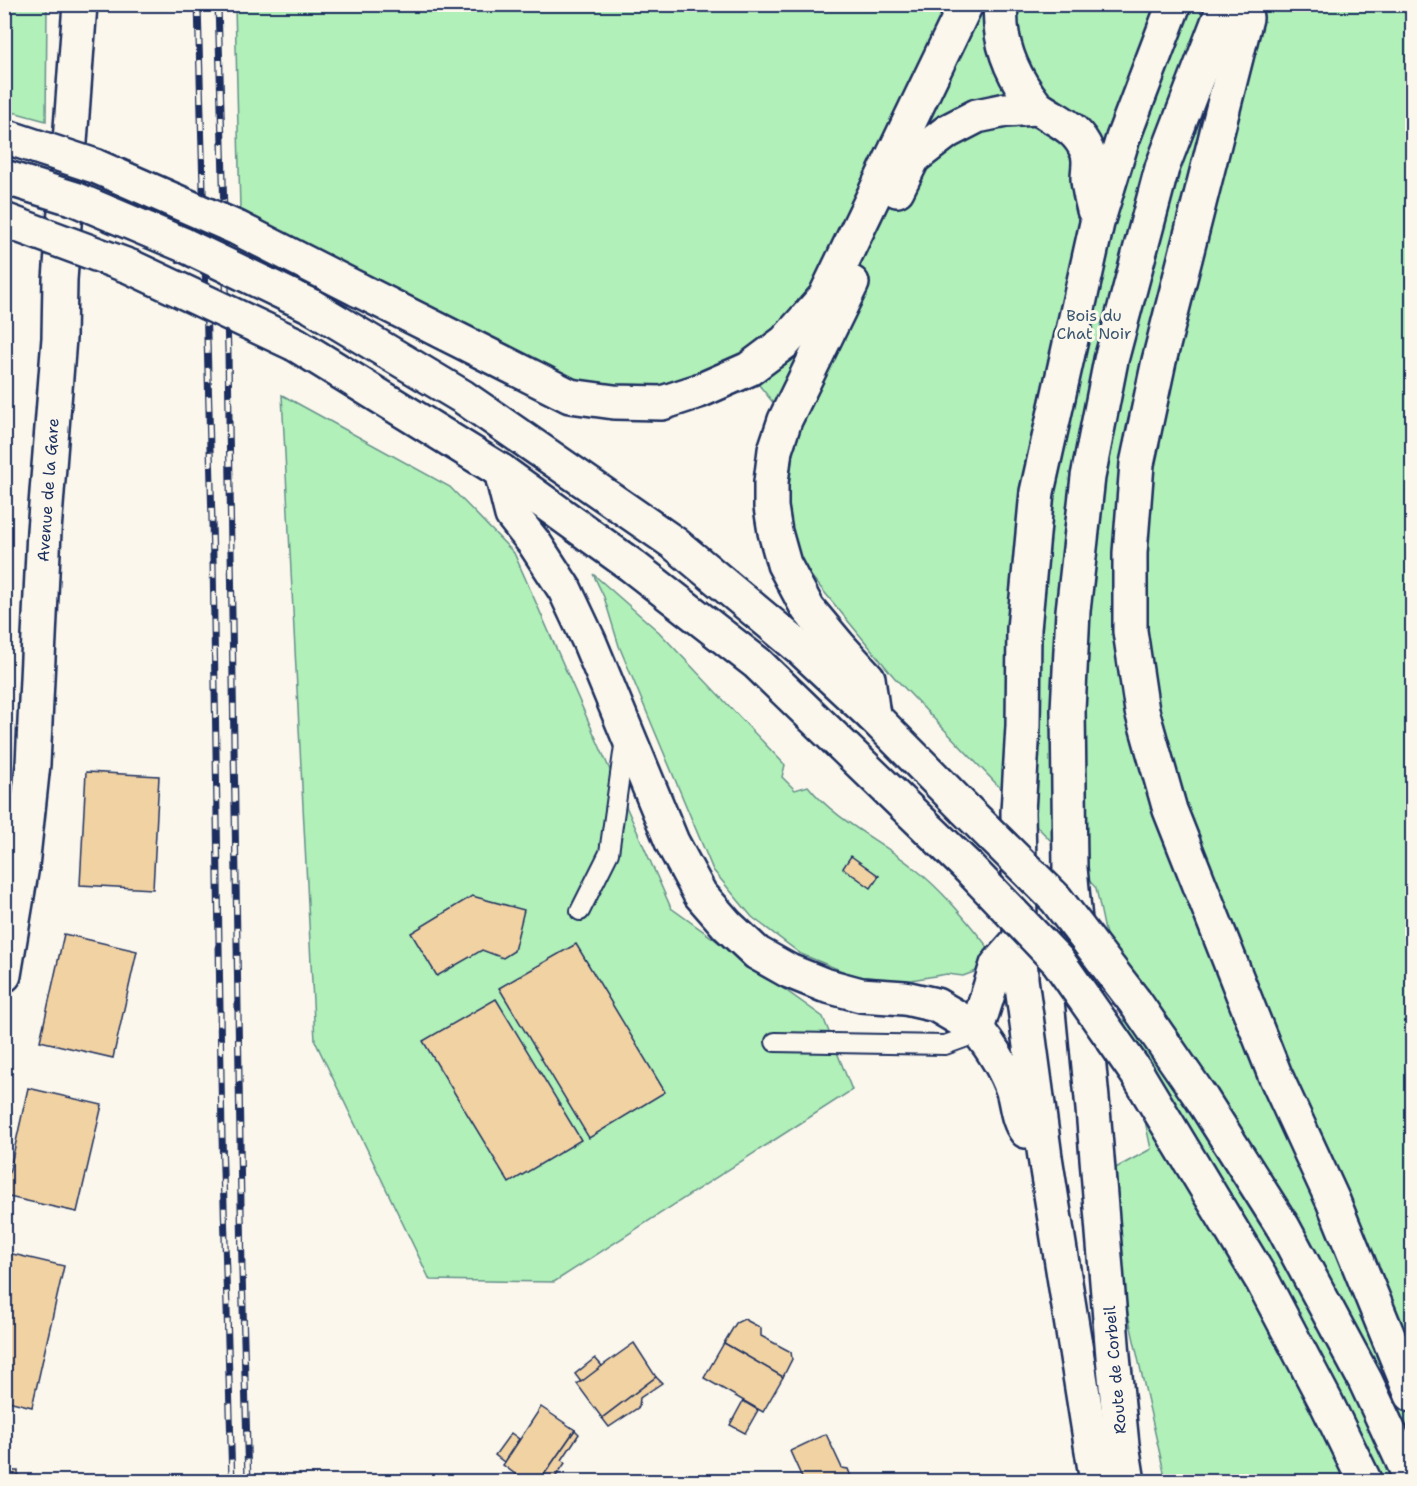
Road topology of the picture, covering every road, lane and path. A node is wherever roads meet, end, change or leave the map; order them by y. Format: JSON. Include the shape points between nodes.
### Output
{"nodes":[{"id":1,"x":80,"y":4,"type":"edge"},
{"id":2,"x":966,"y":4,"type":"edge"},
{"id":3,"x":1001,"y":4,"type":"edge"},
{"id":4,"x":1174,"y":4,"type":"edge"},
{"id":5,"x":1225,"y":4,"type":"edge"},
{"id":6,"x":1244,"y":4,"type":"edge"},
{"id":7,"x":1037,"y":108,"type":"junction"},
{"id":8,"x":4,"y":136,"type":"edge"},
{"id":9,"x":4,"y":177,"type":"edge"},
{"id":10,"x":4,"y":220,"type":"edge"},
{"id":11,"x":1097,"y":223,"type":"junction"},
{"id":12,"x":501,"y":471,"type":"junction"},
{"id":13,"x":873,"y":716,"type":"junction"},
{"id":14,"x":626,"y":732,"type":"junction"},
{"id":15,"x":580,"y":911,"type":"dead end"},
{"id":16,"x":1020,"y":939,"type":"junction"},
{"id":17,"x":4,"y":975,"type":"edge"},
{"id":18,"x":977,"y":1029,"type":"junction"},
{"id":19,"x":775,"y":1042,"type":"dead end"},
{"id":20,"x":1045,"y":1157,"type":"junction"},
{"id":21,"x":1413,"y":1395,"type":"edge"},
{"id":22,"x":1413,"y":1481,"type":"edge"},
{"id":23,"x":1097,"y":1482,"type":"edge"},
{"id":24,"x":1128,"y":1482,"type":"edge"},
{"id":25,"x":1365,"y":1482,"type":"edge"}],
"edges":[{"from":1,"to":17,"type":"main road","name":"Avenue de la Gare","via":[[44,531],[33,764]]},
{"from":2,"to":8,"type":"main road","bridge":true,"via":[[825,297],[785,342],[749,369],[662,403],[570,396],[237,228],[106,171]]},
{"from":3,"to":7,"type":"main road","via":[[999,19],[1004,48],[1014,74]]},
{"from":4,"to":11,"type":"main road","via":[[1123,138]]},
{"from":5,"to":24,"type":"main road","name":"Route de Corbeil","via":[[1162,168],[1111,360],[1088,477],[1073,610],[1068,710],[1071,868],[1116,1390]]},
{"from":6,"to":21,"type":"main road","via":[[1246,18],[1137,464],[1130,553],[1130,631],[1142,711],[1170,810],[1275,1075],[1334,1201]]},
{"from":7,"to":11,"type":"main road","via":[[1066,123],[1088,152],[1088,179]]},
{"from":7,"to":13,"type":"main road","via":[[977,116],[948,130],[913,158],[785,420],[775,450],[771,507],[784,564],[808,609],[868,678]]},
{"from":9,"to":13,"type":"main road","bridge":true,"via":[[75,199],[184,245],[310,306],[463,397],[674,543],[800,648]]},
{"from":10,"to":12,"type":"main road","bridge":true,"via":[[131,267],[295,344]]},
{"from":11,"to":16,"type":"main road","via":[[1036,492],[1024,629],[1018,812]]},
{"from":12,"to":14,"type":"main road","via":[[512,515],[565,590]]},
{"from":12,"to":25,"type":"main road","bridge":true,"via":[[757,663],[968,867],[1058,961],[1138,1075],[1263,1282]]},
{"from":13,"to":22,"type":"main road","bridge":true,"via":[[1056,899],[1135,1002],[1283,1227],[1365,1380]]},
{"from":14,"to":15,"type":"lane","via":[[609,853]]},
{"from":14,"to":18,"type":"main road","via":[[672,842],[700,894],[757,953],[824,985],[861,995],[936,1005]]},
{"from":16,"to":18,"type":"main road","via":[[997,965]]},
{"from":16,"to":20,"type":"main road","via":[[1021,979]]},
{"from":18,"to":19,"type":"lane","via":[[945,1045]]},
{"from":18,"to":20,"type":"main road","via":[[1002,1064],[1022,1126]]},
{"from":20,"to":23,"type":"main road"}]}
